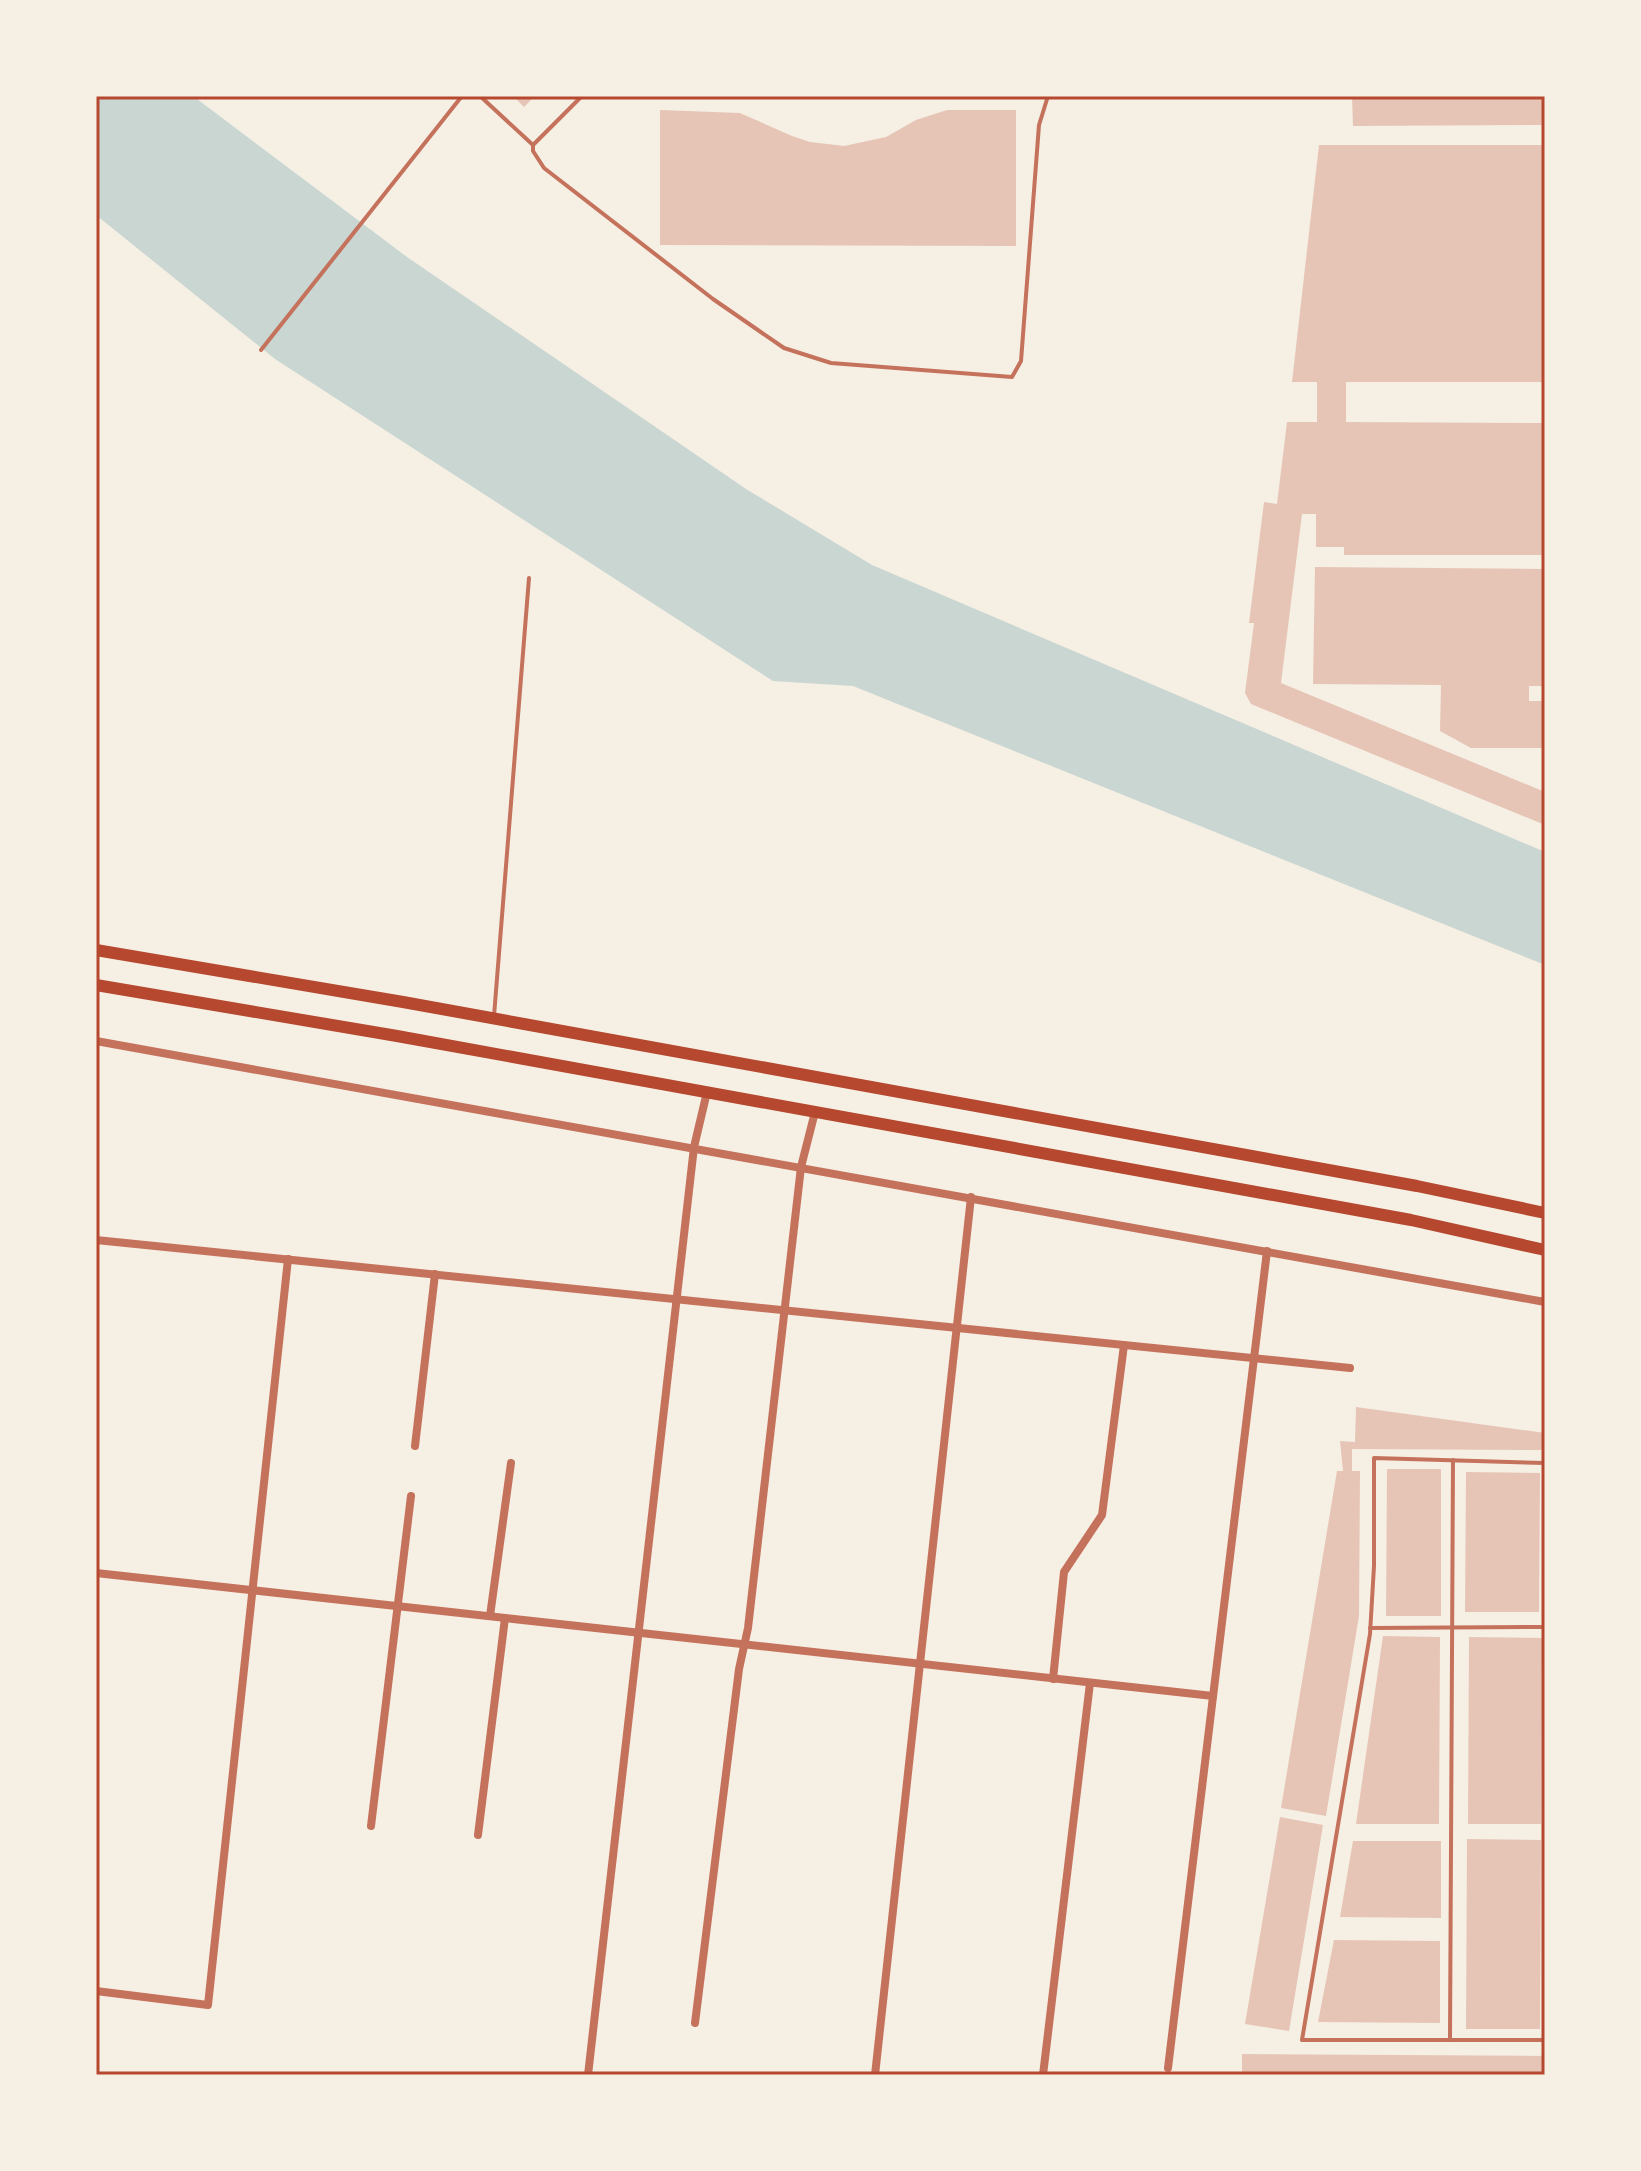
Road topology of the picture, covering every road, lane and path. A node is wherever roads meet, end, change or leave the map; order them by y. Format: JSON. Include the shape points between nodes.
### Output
{"nodes":[{"id":1,"x":462,"y":96,"type":"edge"},
{"id":2,"x":480,"y":96,"type":"edge"},
{"id":3,"x":582,"y":96,"type":"edge"},
{"id":4,"x":1048,"y":96,"type":"edge"},
{"id":5,"x":533,"y":145,"type":"junction"},
{"id":6,"x":261,"y":350,"type":"dead end"},
{"id":7,"x":529,"y":578,"type":"dead end"},
{"id":8,"x":96,"y":950,"type":"edge"},
{"id":9,"x":96,"y":985,"type":"edge"},
{"id":10,"x":494,"y":1019,"type":"junction"},
{"id":11,"x":96,"y":1041,"type":"edge"},
{"id":12,"x":707,"y":1092,"type":"junction"},
{"id":13,"x":815,"y":1112,"type":"junction"},
{"id":14,"x":694,"y":1147,"type":"junction"},
{"id":15,"x":801,"y":1167,"type":"junction"},
{"id":16,"x":971,"y":1197,"type":"junction"},
{"id":17,"x":1544,"y":1213,"type":"edge"},
{"id":18,"x":96,"y":1240,"type":"edge"},
{"id":19,"x":1545,"y":1250,"type":"edge"},
{"id":20,"x":1267,"y":1251,"type":"junction"},
{"id":21,"x":288,"y":1259,"type":"junction"},
{"id":22,"x":435,"y":1274,"type":"junction"},
{"id":23,"x":676,"y":1298,"type":"junction"},
{"id":24,"x":1545,"y":1302,"type":"edge"},
{"id":25,"x":785,"y":1309,"type":"junction"},
{"id":26,"x":957,"y":1327,"type":"junction"},
{"id":27,"x":1124,"y":1345,"type":"junction"},
{"id":28,"x":1254,"y":1358,"type":"junction"},
{"id":29,"x":1350,"y":1368,"type":"dead end"},
{"id":30,"x":415,"y":1446,"type":"dead end"},
{"id":31,"x":1453,"y":1460,"type":"junction"},
{"id":32,"x":511,"y":1463,"type":"dead end"},
{"id":33,"x":1545,"y":1463,"type":"edge"},
{"id":34,"x":411,"y":1496,"type":"dead end"},
{"id":35,"x":96,"y":1573,"type":"edge"},
{"id":36,"x":253,"y":1590,"type":"junction"},
{"id":37,"x":397,"y":1606,"type":"junction"},
{"id":38,"x":490,"y":1616,"type":"junction"},
{"id":39,"x":505,"y":1618,"type":"junction"},
{"id":40,"x":1452,"y":1627,"type":"junction"},
{"id":41,"x":1545,"y":1627,"type":"edge"},
{"id":42,"x":1370,"y":1628,"type":"junction"},
{"id":43,"x":638,"y":1633,"type":"junction"},
{"id":44,"x":744,"y":1645,"type":"junction"},
{"id":45,"x":920,"y":1664,"type":"junction"},
{"id":46,"x":1053,"y":1679,"type":"junction"},
{"id":47,"x":1090,"y":1683,"type":"junction"},
{"id":48,"x":1213,"y":1696,"type":"junction"},
{"id":49,"x":371,"y":1826,"type":"dead end"},
{"id":50,"x":478,"y":1835,"type":"dead end"},
{"id":51,"x":96,"y":1991,"type":"edge"},
{"id":52,"x":695,"y":2023,"type":"dead end"},
{"id":53,"x":1450,"y":2040,"type":"junction"},
{"id":54,"x":1545,"y":2040,"type":"edge"},
{"id":55,"x":1168,"y":2068,"type":"dead end"},
{"id":56,"x":588,"y":2075,"type":"edge"},
{"id":57,"x":875,"y":2075,"type":"edge"},
{"id":58,"x":1043,"y":2075,"type":"edge"}],
"edges":[{"from":1,"to":6,"type":"lane"},
{"from":2,"to":5,"type":"lane"},
{"from":3,"to":5,"type":"lane"},
{"from":4,"to":5,"type":"lane","via":[[1039,125],[1021,361],[1012,377],[831,363],[784,348],[544,168]]},
{"from":7,"to":10,"type":"lane"},
{"from":8,"to":10,"type":"main road"},
{"from":9,"to":12,"type":"main road"},
{"from":10,"to":17,"type":"main road"},
{"from":11,"to":14,"type":"street"},
{"from":12,"to":13,"type":"main road"},
{"from":12,"to":14,"type":"street"},
{"from":13,"to":15,"type":"street"},
{"from":13,"to":19,"type":"main road","via":[[1411,1220]]},
{"from":14,"to":15,"type":"street"},
{"from":14,"to":23,"type":"street"},
{"from":15,"to":16,"type":"street"},
{"from":15,"to":25,"type":"street"},
{"from":16,"to":20,"type":"street"},
{"from":16,"to":26,"type":"street"},
{"from":18,"to":21,"type":"street"},
{"from":20,"to":24,"type":"street"},
{"from":20,"to":28,"type":"street"},
{"from":21,"to":22,"type":"street"},
{"from":21,"to":36,"type":"street"},
{"from":22,"to":23,"type":"street"},
{"from":22,"to":30,"type":"street"},
{"from":23,"to":25,"type":"street"},
{"from":23,"to":43,"type":"street"},
{"from":25,"to":26,"type":"street"},
{"from":25,"to":44,"type":"street"},
{"from":26,"to":27,"type":"street"},
{"from":26,"to":45,"type":"street"},
{"from":27,"to":28,"type":"street"},
{"from":27,"to":46,"type":"street","via":[[1102,1515],[1064,1572]]},
{"from":28,"to":29,"type":"street"},
{"from":28,"to":48,"type":"street"},
{"from":31,"to":33,"type":"lane"},
{"from":31,"to":40,"type":"lane"},
{"from":31,"to":42,"type":"lane","via":[[1374,1458]]},
{"from":32,"to":38,"type":"street"},
{"from":34,"to":37,"type":"street"},
{"from":35,"to":36,"type":"street"},
{"from":36,"to":37,"type":"street"},
{"from":36,"to":51,"type":"street","via":[[208,2005]]},
{"from":37,"to":38,"type":"street"},
{"from":37,"to":49,"type":"street"},
{"from":38,"to":39,"type":"street"},
{"from":39,"to":43,"type":"street"},
{"from":39,"to":50,"type":"street"},
{"from":40,"to":41,"type":"lane"},
{"from":40,"to":42,"type":"lane"},
{"from":40,"to":53,"type":"lane"},
{"from":42,"to":53,"type":"lane","via":[[1302,2040]]},
{"from":43,"to":44,"type":"street"},
{"from":43,"to":56,"type":"street"},
{"from":44,"to":45,"type":"street"},
{"from":44,"to":52,"type":"street"},
{"from":45,"to":46,"type":"street"},
{"from":45,"to":57,"type":"street"},
{"from":46,"to":47,"type":"street"},
{"from":47,"to":48,"type":"street"},
{"from":47,"to":58,"type":"street"},
{"from":48,"to":55,"type":"street"},
{"from":53,"to":54,"type":"lane"}]}
